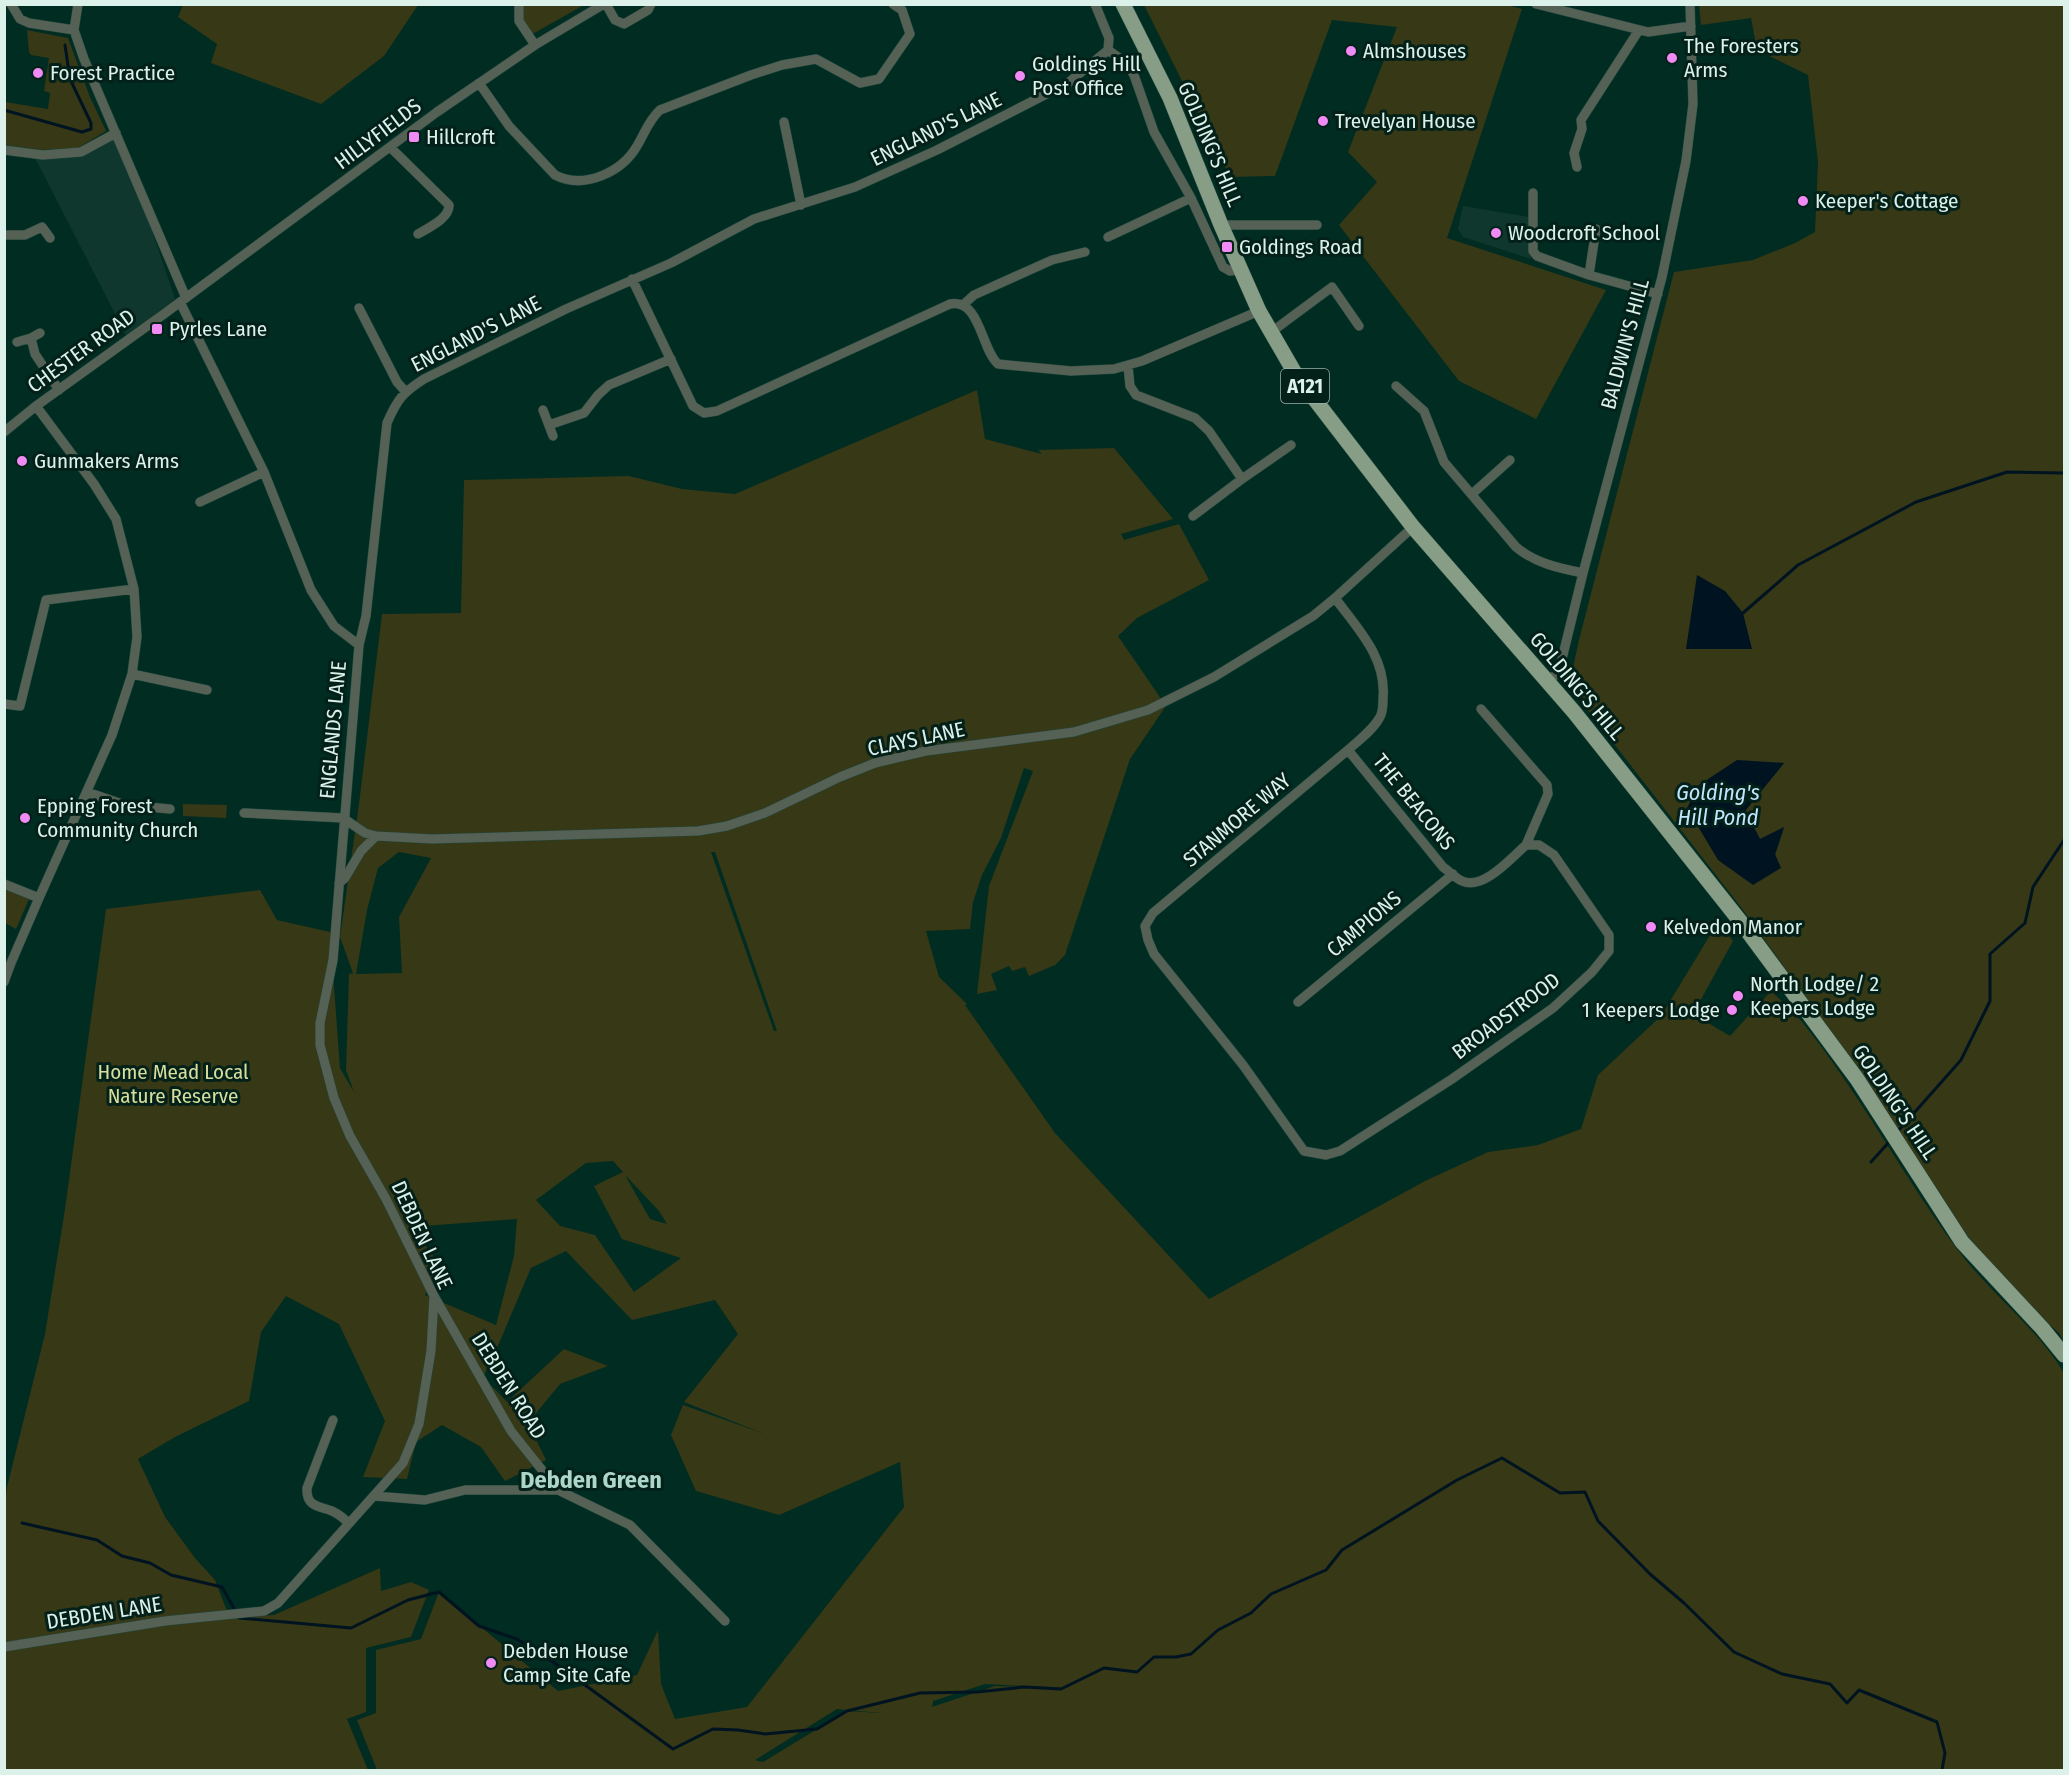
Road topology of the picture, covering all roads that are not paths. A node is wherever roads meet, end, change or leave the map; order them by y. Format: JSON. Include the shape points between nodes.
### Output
{"nodes":[{"id":1,"x":11,"y":4,"type":"edge"},
{"id":2,"x":78,"y":4,"type":"edge"},
{"id":3,"x":519,"y":4,"type":"edge"},
{"id":4,"x":605,"y":4,"type":"edge"},
{"id":5,"x":651,"y":4,"type":"edge"},
{"id":6,"x":893,"y":4,"type":"edge"},
{"id":7,"x":1095,"y":4,"type":"edge"},
{"id":8,"x":1124,"y":4,"type":"edge"},
{"id":9,"x":1536,"y":4,"type":"edge"},
{"id":10,"x":1690,"y":4,"type":"edge"},
{"id":11,"x":1691,"y":26,"type":"junction"},
{"id":12,"x":74,"y":30,"type":"junction"},
{"id":13,"x":1639,"y":30,"type":"junction"},
{"id":14,"x":535,"y":45,"type":"junction"},
{"id":15,"x":1108,"y":50,"type":"junction"},
{"id":16,"x":479,"y":83,"type":"junction"},
{"id":17,"x":784,"y":122,"type":"dead end"},
{"id":18,"x":116,"y":133,"type":"junction"},
{"id":19,"x":390,"y":147,"type":"junction"},
{"id":20,"x":4,"y":150,"type":"edge"},
{"id":21,"x":1577,"y":167,"type":"dead end"},
{"id":22,"x":1533,"y":193,"type":"dead end"},
{"id":23,"x":1191,"y":198,"type":"junction"},
{"id":24,"x":801,"y":205,"type":"junction"},
{"id":25,"x":1221,"y":225,"type":"junction"},
{"id":26,"x":1317,"y":225,"type":"dead end"},
{"id":27,"x":1596,"y":229,"type":"dead end"},
{"id":28,"x":418,"y":234,"type":"dead end"},
{"id":29,"x":4,"y":235,"type":"edge"},
{"id":30,"x":1108,"y":237,"type":"dead end"},
{"id":31,"x":51,"y":238,"type":"dead end"},
{"id":32,"x":1084,"y":252,"type":"dead end"},
{"id":33,"x":1241,"y":270,"type":"junction"},
{"id":34,"x":1589,"y":275,"type":"junction"},
{"id":35,"x":632,"y":279,"type":"junction"},
{"id":36,"x":1658,"y":294,"type":"junction"},
{"id":37,"x":183,"y":300,"type":"junction"},
{"id":38,"x":963,"y":304,"type":"junction"},
{"id":39,"x":359,"y":308,"type":"dead end"},
{"id":40,"x":1259,"y":311,"type":"junction"},
{"id":41,"x":1359,"y":326,"type":"dead end"},
{"id":42,"x":40,"y":333,"type":"dead end"},
{"id":43,"x":1270,"y":333,"type":"junction"},
{"id":44,"x":31,"y":338,"type":"junction"},
{"id":45,"x":17,"y":342,"type":"dead end"},
{"id":46,"x":671,"y":359,"type":"junction"},
{"id":47,"x":1128,"y":366,"type":"junction"},
{"id":48,"x":1396,"y":386,"type":"dead end"},
{"id":49,"x":59,"y":390,"type":"junction"},
{"id":50,"x":405,"y":391,"type":"junction"},
{"id":51,"x":36,"y":406,"type":"junction"},
{"id":52,"x":543,"y":410,"type":"dead end"},
{"id":53,"x":549,"y":425,"type":"junction"},
{"id":54,"x":4,"y":432,"type":"edge"},
{"id":55,"x":553,"y":436,"type":"dead end"},
{"id":56,"x":1291,"y":445,"type":"dead end"},
{"id":57,"x":1510,"y":460,"type":"dead end"},
{"id":58,"x":264,"y":472,"type":"junction"},
{"id":59,"x":1242,"y":479,"type":"junction"},
{"id":60,"x":1472,"y":494,"type":"junction"},
{"id":61,"x":200,"y":502,"type":"dead end"},
{"id":62,"x":1193,"y":516,"type":"dead end"},
{"id":63,"x":1413,"y":527,"type":"junction"},
{"id":64,"x":1583,"y":573,"type":"junction"},
{"id":65,"x":134,"y":589,"type":"junction"},
{"id":66,"x":1335,"y":598,"type":"junction"},
{"id":67,"x":359,"y":645,"type":"junction"},
{"id":68,"x":132,"y":674,"type":"junction"},
{"id":69,"x":1546,"y":681,"type":"junction"},
{"id":70,"x":207,"y":690,"type":"dead end"},
{"id":71,"x":4,"y":704,"type":"edge"},
{"id":72,"x":1481,"y":709,"type":"dead end"},
{"id":73,"x":1348,"y":750,"type":"junction"},
{"id":74,"x":87,"y":792,"type":"junction"},
{"id":75,"x":170,"y":809,"type":"dead end"},
{"id":76,"x":244,"y":813,"type":"dead end"},
{"id":77,"x":343,"y":818,"type":"junction"},
{"id":78,"x":376,"y":836,"type":"junction"},
{"id":79,"x":1526,"y":845,"type":"junction"},
{"id":80,"x":1453,"y":874,"type":"junction"},
{"id":81,"x":339,"y":883,"type":"junction"},
{"id":82,"x":4,"y":884,"type":"edge"},
{"id":83,"x":39,"y":898,"type":"junction"},
{"id":84,"x":4,"y":982,"type":"edge"},
{"id":85,"x":1298,"y":1002,"type":"dead end"},
{"id":86,"x":1243,"y":1065,"type":"joint"},
{"id":87,"x":434,"y":1296,"type":"junction"},
{"id":88,"x":2064,"y":1355,"type":"edge"},
{"id":89,"x":333,"y":1420,"type":"dead end"},
{"id":90,"x":558,"y":1490,"type":"junction"},
{"id":91,"x":375,"y":1496,"type":"junction"},
{"id":92,"x":348,"y":1523,"type":"junction"},
{"id":93,"x":725,"y":1621,"type":"dead end"},
{"id":94,"x":4,"y":1647,"type":"edge"}],
"edges":[{"from":1,"to":12,"type":"street","via":[[20,19],[29,23]]},
{"from":2,"to":12,"type":"street"},
{"from":3,"to":14,"type":"street","via":[[519,21]]},
{"from":4,"to":5,"type":"street","via":[[615,20],[624,24],[648,10]]},
{"from":4,"to":14,"type":"street","name":"HILLYFIELDS"},
{"from":6,"to":16,"type":"street","via":[[902,10],[910,34],[879,79],[861,84],[816,59],[751,75],[660,110],[622,164],[586,180],[555,175],[509,126]]},
{"from":7,"to":15,"type":"street","via":[[1109,38]]},
{"from":8,"to":25,"type":"main road","name":"GOLDING'S HILL","number":"A121","via":[[1170,98]]},
{"from":9,"to":13,"type":"street"},
{"from":10,"to":11,"type":"street","name":"BALDWIN'S HILL"},
{"from":11,"to":13,"type":"street"},
{"from":11,"to":36,"type":"street","name":"BALDWIN'S HILL","via":[[1692,112],[1686,161]]},
{"from":12,"to":18,"type":"street"},
{"from":13,"to":21,"type":"street","via":[[1581,120],[1574,153]]},
{"from":14,"to":16,"type":"street","name":"HILLYFIELDS"},
{"from":15,"to":23,"type":"street","via":[[1125,62],[1134,75],[1154,132]]},
{"from":15,"to":24,"type":"street","name":"ENGLAND'S LANE","via":[[1068,83],[1016,111],[872,181]]},
{"from":16,"to":19,"type":"street","name":"HILLYFIELDS"},
{"from":17,"to":24,"type":"street"},
{"from":18,"to":20,"type":"street","via":[[81,152],[43,155]]},
{"from":18,"to":37,"type":"street"},
{"from":19,"to":28,"type":"street","via":[[448,205],[446,215]]},
{"from":19,"to":37,"type":"street","name":"HILLYFIELDS"},
{"from":22,"to":34,"type":"street","via":[[1533,251],[1537,256]]},
{"from":23,"to":30,"type":"street"},
{"from":23,"to":33,"type":"street","via":[[1223,267]]},
{"from":24,"to":35,"type":"street","name":"ENGLAND'S LANE","via":[[754,219]]},
{"from":25,"to":26,"type":"street"},
{"from":25,"to":33,"type":"main road","name":"GOLDING'S HILL","number":"A121"},
{"from":27,"to":34,"type":"street"},
{"from":29,"to":31,"type":"street","via":[[25,235],[42,227]]},
{"from":32,"to":38,"type":"street","via":[[1052,260],[974,295]]},
{"from":33,"to":40,"type":"main road","name":"GOLDING'S HILL","number":"A121"},
{"from":34,"to":36,"type":"street"},
{"from":35,"to":46,"type":"street"},
{"from":35,"to":50,"type":"street","name":"ENGLAND'S LANE"},
{"from":36,"to":64,"type":"street","name":"BALDWIN'S HILL"},
{"from":37,"to":49,"type":"street","name":"CHESTER ROAD"},
{"from":37,"to":58,"type":"street"},
{"from":38,"to":46,"type":"street","via":[[940,307],[711,413],[693,406]]},
{"from":38,"to":47,"type":"street","via":[[973,315],[998,364],[1071,370]]},
{"from":39,"to":50,"type":"street"},
{"from":40,"to":43,"type":"main road","name":"GOLDING'S HILL","number":"A121"},
{"from":40,"to":47,"type":"street"},
{"from":41,"to":43,"type":"street","via":[[1332,288]]},
{"from":42,"to":44,"type":"street"},
{"from":43,"to":63,"type":"main road","name":"GOLDING'S HILL","number":"A121","via":[[1296,375]]},
{"from":44,"to":45,"type":"street"},
{"from":44,"to":49,"type":"street","via":[[35,354]]},
{"from":46,"to":53,"type":"street","via":[[609,385],[584,414]]},
{"from":47,"to":59,"type":"street","via":[[1130,386],[1136,395],[1195,418],[1209,431]]},
{"from":48,"to":60,"type":"street","via":[[1424,411],[1444,462]]},
{"from":49,"to":51,"type":"street","name":"CHESTER ROAD"},
{"from":50,"to":67,"type":"street","name":"ENGLAND'S LANE","via":[[387,423],[366,616]]},
{"from":51,"to":54,"type":"street","name":"CHESTER ROAD"},
{"from":51,"to":65,"type":"street","via":[[116,519]]},
{"from":52,"to":53,"type":"street"},
{"from":53,"to":55,"type":"street"},
{"from":56,"to":59,"type":"street"},
{"from":57,"to":60,"type":"street"},
{"from":58,"to":61,"type":"street"},
{"from":58,"to":67,"type":"street","via":[[311,590],[334,626]]},
{"from":59,"to":62,"type":"street"},
{"from":60,"to":64,"type":"street","via":[[1528,558]]},
{"from":63,"to":66,"type":"street","name":"CLAYS LANE"},
{"from":63,"to":69,"type":"main road","name":"GOLDING'S HILL","number":"A121"},
{"from":64,"to":69,"type":"street","name":"BALDWIN'S HILL","via":[[1560,666],[1557,674]]},
{"from":65,"to":68,"type":"street","via":[[137,637]]},
{"from":65,"to":71,"type":"street","via":[[46,600],[20,706]]},
{"from":66,"to":73,"type":"street","name":"STANMORE WAY","via":[[1372,650],[1385,683],[1381,715]]},
{"from":66,"to":78,"type":"street","name":"CLAYS LANE","via":[[1214,677],[1148,710],[1074,732],[926,751],[875,763],[727,826],[698,831],[552,836]]},
{"from":67,"to":77,"type":"street","name":"ENGLANDS LANE"},
{"from":68,"to":70,"type":"street"},
{"from":68,"to":74,"type":"street","via":[[112,735]]},
{"from":69,"to":88,"type":"main road","name":"GOLDING'S HILL","number":"A121","via":[[1785,981],[1857,1079],[1962,1242]]},
{"from":72,"to":79,"type":"street","via":[[1547,785],[1548,794]]},
{"from":73,"to":80,"type":"street","name":"THE BEACONS","via":[[1443,867]]},
{"from":73,"to":86,"type":"street","name":"STANMORE WAY","via":[[1153,913],[1145,926],[1154,954]]},
{"from":74,"to":75,"type":"street","via":[[125,805]]},
{"from":74,"to":83,"type":"street"},
{"from":76,"to":77,"type":"street"},
{"from":77,"to":78,"type":"street","name":"CLAYS LANE"},
{"from":77,"to":81,"type":"street","name":"DEBDEN LANE"},
{"from":78,"to":81,"type":"street"},
{"from":79,"to":80,"type":"street","via":[[1489,877],[1474,884]]},
{"from":79,"to":86,"type":"street","name":"BROADSTROOD","via":[[1539,845],[1554,855],[1609,935],[1609,951],[1553,1008],[1452,1079],[1340,1151],[1326,1155],[1304,1150]]},
{"from":80,"to":85,"type":"street","name":"CAMPIONS"},
{"from":81,"to":87,"type":"street","name":"DEBDEN LANE","via":[[333,960],[320,1023],[324,1064],[333,1098],[350,1136],[386,1198]]},
{"from":82,"to":83,"type":"street"},
{"from":83,"to":84,"type":"street"},
{"from":87,"to":90,"type":"street","name":"DEBDEN ROAD","via":[[511,1431]]},
{"from":87,"to":91,"type":"street","name":"DEBDEN LANE","via":[[431,1351],[419,1424],[403,1463]]},
{"from":89,"to":92,"type":"street","via":[[307,1494],[315,1507],[332,1511]]},
{"from":90,"to":91,"type":"street","name":"DEBDEN ROAD","via":[[465,1490],[425,1500]]},
{"from":90,"to":93,"type":"street","name":"DEBDEN ROAD","via":[[630,1525]]},
{"from":91,"to":92,"type":"street","name":"DEBDEN LANE"},
{"from":92,"to":94,"type":"street","name":"DEBDEN LANE","via":[[278,1603],[264,1611],[165,1621]]}]}
